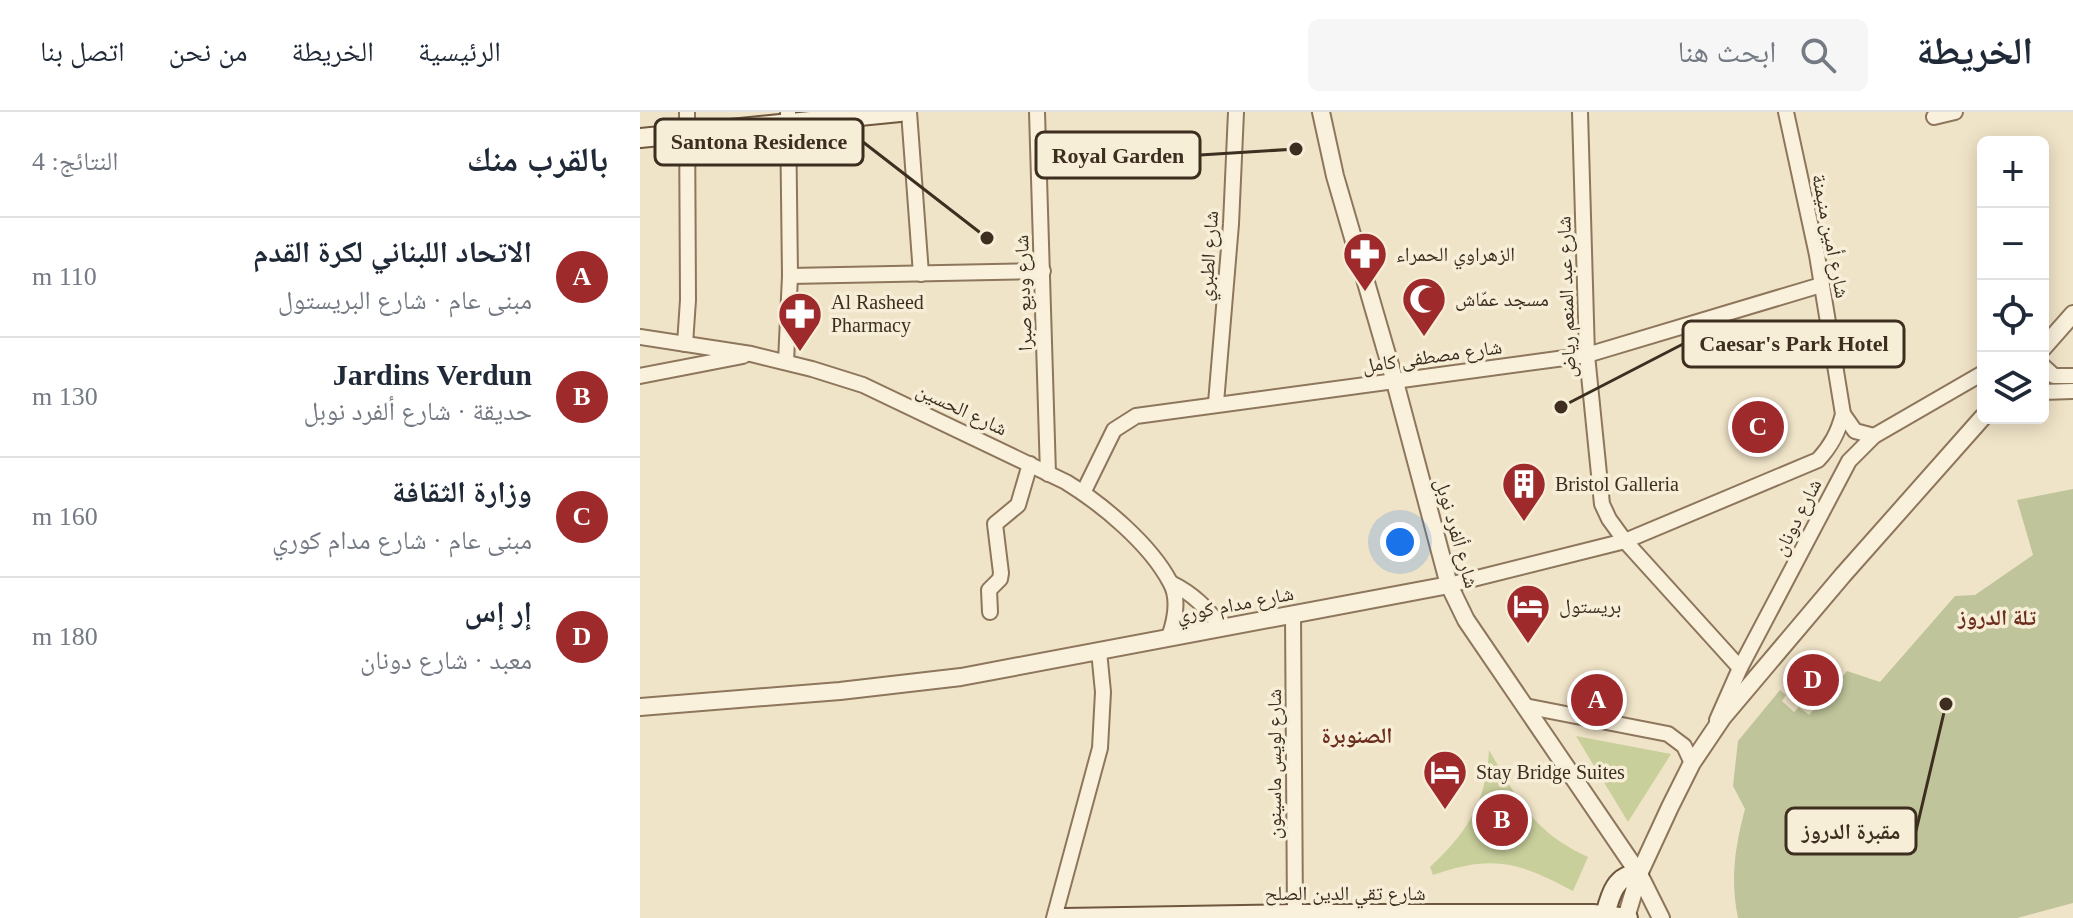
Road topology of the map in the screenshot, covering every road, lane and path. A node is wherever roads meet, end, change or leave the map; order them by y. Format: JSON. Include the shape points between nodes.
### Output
{"nodes":[{"id":1,"x":687,"y":112,"type":"edge"},
{"id":2,"x":900,"y":112,"type":"edge"},
{"id":3,"x":909,"y":112,"type":"edge"},
{"id":4,"x":1037,"y":112,"type":"edge"},
{"id":5,"x":1236,"y":112,"type":"edge"},
{"id":6,"x":1321,"y":112,"type":"edge"},
{"id":7,"x":1580,"y":112,"type":"edge"},
{"id":8,"x":1786,"y":112,"type":"edge"},
{"id":9,"x":1955,"y":112,"type":"edge"},
{"id":10,"x":789,"y":117,"type":"edge"},
{"id":11,"x":1934,"y":117,"type":"dead end"},
{"id":12,"x":686,"y":134,"type":"junction"},
{"id":13,"x":640,"y":138,"type":"edge"},
{"id":14,"x":1043,"y":271,"type":"junction"},
{"id":15,"x":921,"y":274,"type":"junction"},
{"id":16,"x":790,"y":276,"type":"junction"},
{"id":17,"x":1821,"y":285,"type":"junction"},
{"id":18,"x":2073,"y":314,"type":"edge"},
{"id":19,"x":640,"y":337,"type":"edge"},
{"id":20,"x":2049,"y":341,"type":"edge"},
{"id":21,"x":685,"y":344,"type":"junction"},
{"id":22,"x":751,"y":354,"type":"junction"},
{"id":23,"x":1587,"y":355,"type":"junction"},
{"id":24,"x":786,"y":362,"type":"junction"},
{"id":25,"x":2049,"y":371,"type":"edge"},
{"id":26,"x":640,"y":376,"type":"edge"},
{"id":27,"x":1977,"y":376,"type":"edge"},
{"id":28,"x":2073,"y":376,"type":"edge"},
{"id":29,"x":1395,"y":382,"type":"junction"},
{"id":30,"x":2073,"y":391,"type":"edge"},
{"id":31,"x":2049,"y":392,"type":"edge"},
{"id":32,"x":1216,"y":403,"type":"junction"},
{"id":33,"x":1843,"y":414,"type":"junction"},
{"id":34,"x":1977,"y":424,"type":"edge"},
{"id":35,"x":1874,"y":436,"type":"junction"},
{"id":36,"x":1835,"y":439,"type":"joint"},
{"id":37,"x":1818,"y":460,"type":"junction"},
{"id":38,"x":1030,"y":464,"type":"junction"},
{"id":39,"x":1048,"y":474,"type":"junction"},
{"id":40,"x":1841,"y":476,"type":"junction"},
{"id":41,"x":1083,"y":493,"type":"junction"},
{"id":42,"x":1625,"y":541,"type":"junction"},
{"id":43,"x":1171,"y":583,"type":"junction"},
{"id":44,"x":1449,"y":585,"type":"junction"},
{"id":45,"x":990,"y":612,"type":"dead end"},
{"id":46,"x":1293,"y":614,"type":"junction"},
{"id":47,"x":1222,"y":627,"type":"junction"},
{"id":48,"x":1169,"y":637,"type":"junction"},
{"id":49,"x":1099,"y":651,"type":"junction"},
{"id":50,"x":1740,"y":668,"type":"junction"},
{"id":51,"x":1525,"y":706,"type":"junction"},
{"id":52,"x":640,"y":707,"type":"edge"},
{"id":53,"x":1711,"y":735,"type":"junction"},
{"id":54,"x":1692,"y":763,"type":"junction"},
{"id":55,"x":1639,"y":874,"type":"junction"},
{"id":56,"x":1295,"y":914,"type":"junction"},
{"id":57,"x":1605,"y":915,"type":"junction"},
{"id":58,"x":1054,"y":918,"type":"edge"},
{"id":59,"x":1064,"y":918,"type":"edge"},
{"id":60,"x":1627,"y":918,"type":"edge"},
{"id":61,"x":1661,"y":918,"type":"edge"}],
"edges":[{"from":1,"to":12,"type":"street"},
{"from":2,"to":10,"type":"main road"},
{"from":3,"to":15,"type":"street"},
{"from":4,"to":14,"type":"street","name":"شارع وديع صبرا"},
{"from":5,"to":32,"type":"street","name":"شارع الطبري"},
{"from":6,"to":29,"type":"street","name":"شارع ألفرد نوبل"},
{"from":7,"to":23,"type":"street","name":"شارع عبد المنعم رياض"},
{"from":8,"to":17,"type":"street","name":"شارع أمين منيمنة"},
{"from":9,"to":11,"type":"street"},
{"from":10,"to":12,"type":"main road"},
{"from":10,"to":16,"type":"street"},
{"from":12,"to":13,"type":"main road"},
{"from":12,"to":21,"type":"street"},
{"from":14,"to":15,"type":"street"},
{"from":14,"to":39,"type":"street","name":"شارع وديع صبرا"},
{"from":15,"to":16,"type":"street"},
{"from":16,"to":24,"type":"street"},
{"from":17,"to":23,"type":"street","name":"شارع مصطفى كامل"},
{"from":17,"to":33,"type":"street","name":"شارع أمين منيمنة"},
{"from":18,"to":20,"type":"street"},
{"from":19,"to":21,"type":"street","name":"شارع الحسين"},
{"from":21,"to":22,"type":"street","name":"شارع الحسين"},
{"from":22,"to":24,"type":"street","name":"شارع الحسين"},
{"from":22,"to":26,"type":"street"},
{"from":23,"to":29,"type":"street","name":"شارع مصطفى كامل"},
{"from":23,"to":42,"type":"street","name":"شارع عبد المنعم رياض","via":[[1602,504]]},
{"from":24,"to":38,"type":"street","name":"شارع الحسين","via":[[863,385]]},
{"from":25,"to":28,"type":"street"},
{"from":27,"to":35,"type":"street","name":"شارع دونان"},
{"from":29,"to":32,"type":"street","name":"شارع مصطفى كامل"},
{"from":29,"to":44,"type":"street","name":"شارع ألفرد نوبل"},
{"from":30,"to":31,"type":"street"},
{"from":32,"to":41,"type":"street","name":"شارع مصطفى كامل","via":[[1151,412],[1121,423]]},
{"from":33,"to":35,"type":"street","via":[[1855,431]]},
{"from":33,"to":36,"type":"street","name":"شارع أمين منيمنة"},
{"from":34,"to":53,"type":"street","name":"شارع دونان"},
{"from":35,"to":40,"type":"street","name":"شارع دونان"},
{"from":36,"to":37,"type":"street","name":"شارع مدام كوري"},
{"from":37,"to":40,"type":"street","via":[[1833,463]]},
{"from":37,"to":42,"type":"street","name":"شارع مدام كوري"},
{"from":38,"to":39,"type":"street","name":"شارع الحسين"},
{"from":38,"to":45,"type":"street","via":[[1018,505],[995,524],[1001,575],[989,590]]},
{"from":39,"to":41,"type":"street","name":"شارع الحسين"},
{"from":40,"to":50,"type":"street","name":"شارع دونان"},
{"from":41,"to":43,"type":"street","name":"شارع الحسين","via":[[1142,545]]},
{"from":42,"to":44,"type":"street","name":"شارع مدام كوري"},
{"from":42,"to":50,"type":"street","name":"شارع عبد المنعم رياض"},
{"from":43,"to":47,"type":"street","name":"شارع الحسين","via":[[1190,592]]},
{"from":43,"to":48,"type":"street","via":[[1176,611]]},
{"from":44,"to":46,"type":"street","name":"شارع مدام كوري"},
{"from":44,"to":51,"type":"street","name":"شارع ألفرد نوبل","via":[[1466,620]]},
{"from":46,"to":47,"type":"street","name":"شارع مدام كوري"},
{"from":46,"to":56,"type":"street","name":"شارع لويس ماسينون"},
{"from":47,"to":48,"type":"street","name":"شارع مدام كوري"},
{"from":48,"to":49,"type":"street","name":"شارع مدام كوري"},
{"from":49,"to":52,"type":"street","name":"شارع مدام كوري","via":[[961,677]]},
{"from":49,"to":58,"type":"street","via":[[1100,748]]},
{"from":50,"to":53,"type":"street","name":"شارع دونان"},
{"from":51,"to":54,"type":"street","via":[[1668,734],[1684,746]]},
{"from":51,"to":55,"type":"street","name":"شارع ألفرد نوبل"},
{"from":53,"to":54,"type":"street","name":"شارع دونان"},
{"from":54,"to":55,"type":"street","name":"شارع دونان"},
{"from":55,"to":57,"type":"main road","via":[[1617,883]]},
{"from":55,"to":60,"type":"street","name":"شارع دونان"},
{"from":55,"to":61,"type":"street","name":"شارع ألفرد نوبل"},
{"from":56,"to":57,"type":"main road","name":"شارع تقي الدين الصلح"},
{"from":56,"to":59,"type":"main road","name":"شارع تقي الدين الصلح"},
{"from":57,"to":60,"type":"main road","name":"شارع تقي الدين الصلح"}]}
